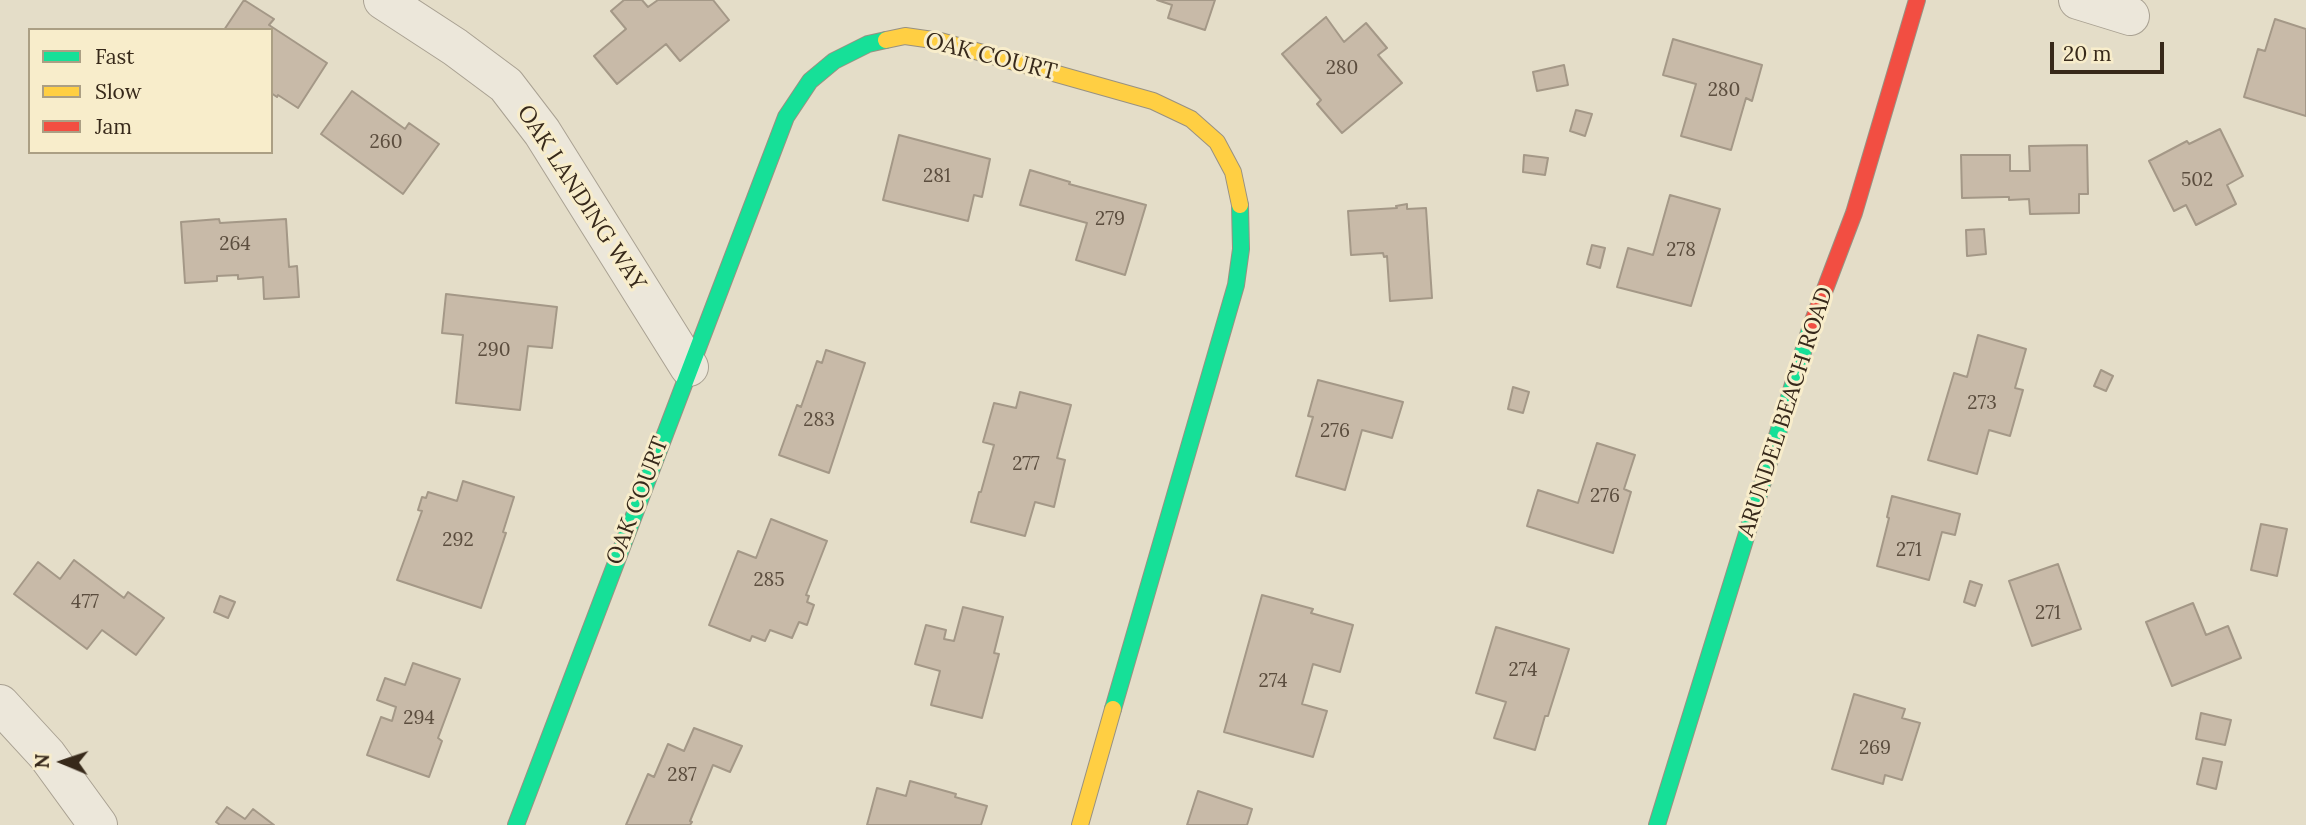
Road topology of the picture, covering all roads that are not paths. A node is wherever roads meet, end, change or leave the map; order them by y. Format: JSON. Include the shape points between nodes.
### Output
{"nodes":[{"id":1,"x":383,"y":0,"type":"edge"},
{"id":2,"x":1917,"y":0,"type":"edge"},
{"id":3,"x":2078,"y":0,"type":"edge"},
{"id":4,"x":2130,"y":16,"type":"dead end"},
{"id":5,"x":689,"y":367,"type":"junction"},
{"id":6,"x":0,"y":704,"type":"edge"},
{"id":7,"x":98,"y":825,"type":"edge"},
{"id":8,"x":516,"y":825,"type":"edge"},
{"id":9,"x":1080,"y":825,"type":"edge"},
{"id":10,"x":1657,"y":825,"type":"edge"}],
"edges":[{"from":1,"to":5,"type":"street","name":"OAK LANDING WAY","via":[[506,85],[542,132]]},
{"from":2,"to":10,"type":"street","name":"ARUNDEL BEACH ROAD","via":[[1854,213],[1811,325]]},
{"from":3,"to":4,"type":"street"},
{"from":5,"to":8,"type":"street","name":"OAK COURT"},
{"from":5,"to":9,"type":"street","name":"OAK COURT","via":[[786,117],[810,82],[834,61],[868,44],[905,36],[940,41],[1153,101],[1191,119],[1217,142],[1233,172],[1241,211],[1236,285]]},
{"from":6,"to":7,"type":"street","via":[[47,755]]}]}
